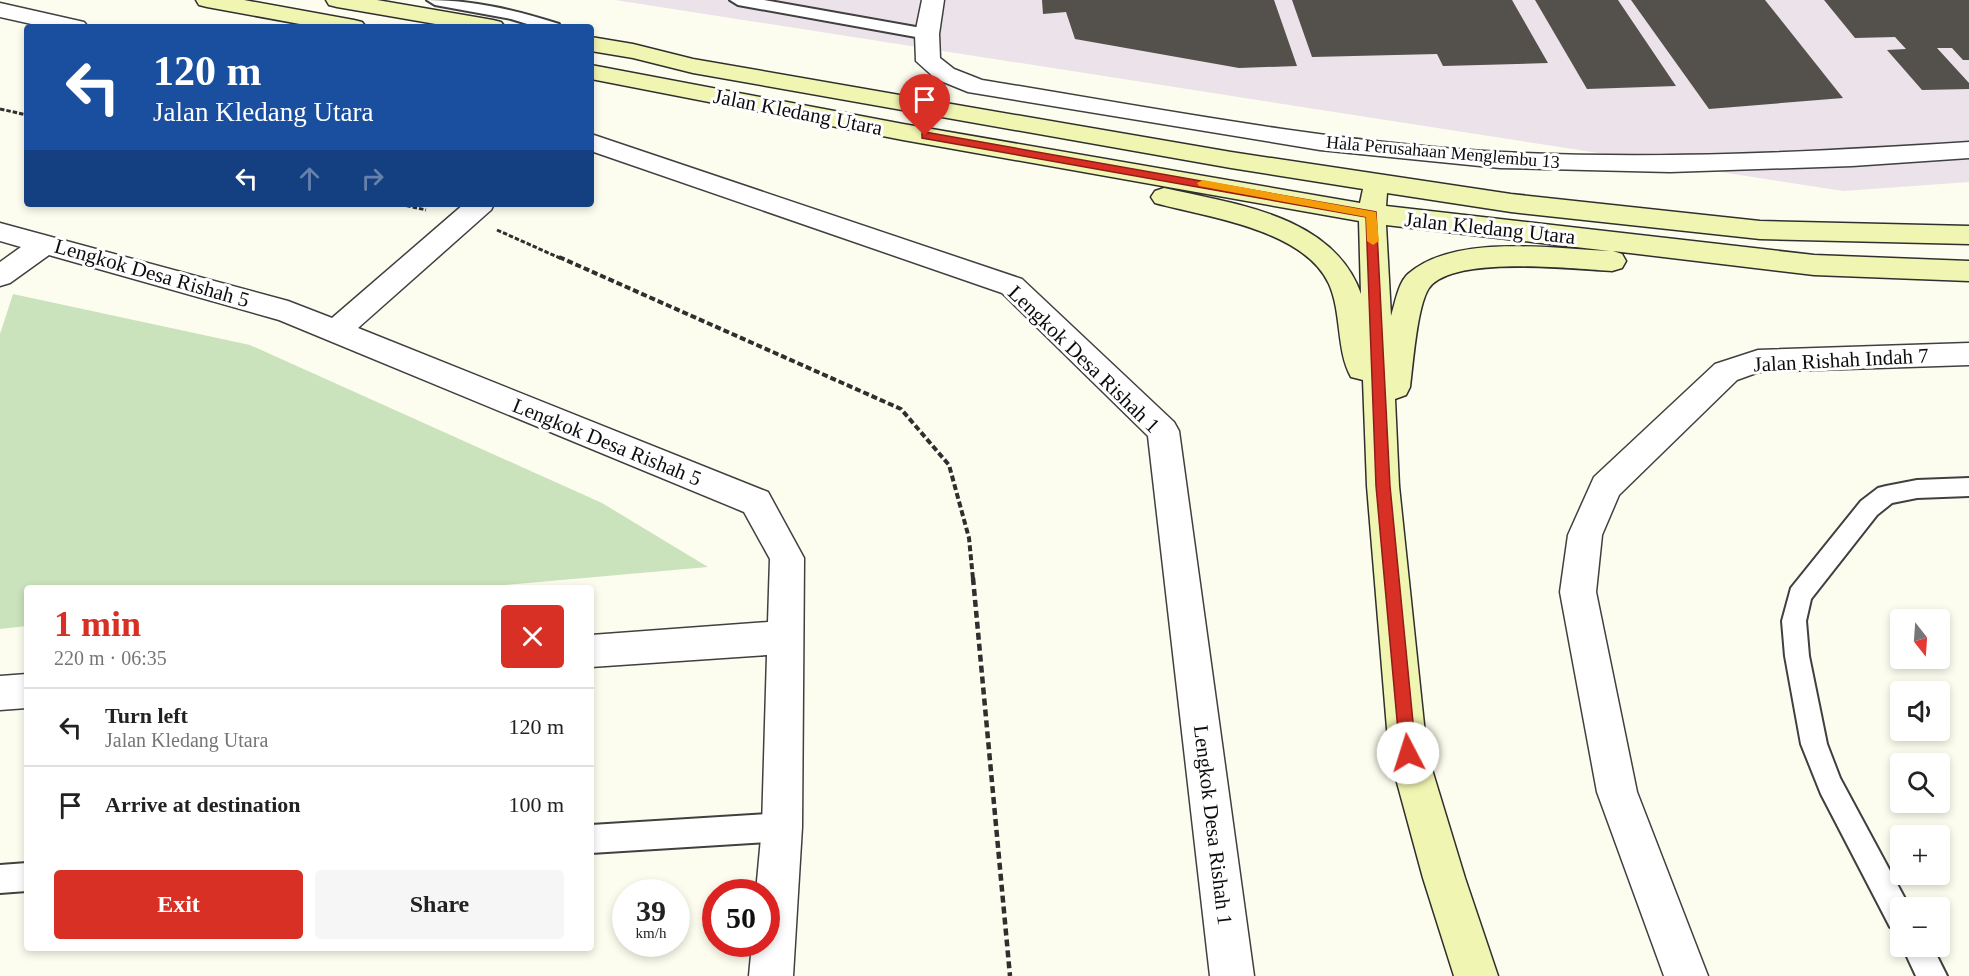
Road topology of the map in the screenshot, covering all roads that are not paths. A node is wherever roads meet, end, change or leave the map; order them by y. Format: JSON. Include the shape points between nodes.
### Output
{"nodes":[{"id":1,"x":207,"y":0,"type":"edge"},
{"id":2,"x":337,"y":0,"type":"edge"},
{"id":3,"x":435,"y":0,"type":"edge"},
{"id":4,"x":738,"y":0,"type":"edge"},
{"id":5,"x":933,"y":0,"type":"edge"},
{"id":6,"x":0,"y":10,"type":"edge"},
{"id":7,"x":63,"y":24,"type":"edge"},
{"id":8,"x":338,"y":24,"type":"edge"},
{"id":9,"x":476,"y":24,"type":"edge"},
{"id":10,"x":543,"y":24,"type":"edge"},
{"id":11,"x":927,"y":34,"type":"junction"},
{"id":12,"x":594,"y":39,"type":"edge"},
{"id":13,"x":594,"y":44,"type":"edge"},
{"id":14,"x":633,"y":51,"type":"junction"},
{"id":15,"x":594,"y":73,"type":"edge"},
{"id":16,"x":903,"y":132,"type":"junction"},
{"id":17,"x":594,"y":143,"type":"edge"},
{"id":18,"x":1969,"y":150,"type":"edge"},
{"id":19,"x":1375,"y":182,"type":"junction"},
{"id":20,"x":473,"y":212,"type":"edge"},
{"id":21,"x":1372,"y":214,"type":"junction"},
{"id":22,"x":0,"y":232,"type":"edge"},
{"id":23,"x":1969,"y":235,"type":"edge"},
{"id":24,"x":45,"y":244,"type":"junction"},
{"id":25,"x":1814,"y":265,"type":"junction"},
{"id":26,"x":1969,"y":271,"type":"edge"},
{"id":27,"x":0,"y":276,"type":"edge"},
{"id":28,"x":335,"y":332,"type":"junction"},
{"id":29,"x":1969,"y":354,"type":"edge"},
{"id":30,"x":1383,"y":486,"type":"junction"},
{"id":31,"x":1969,"y":487,"type":"edge"},
{"id":32,"x":785,"y":637,"type":"junction"},
{"id":33,"x":594,"y":651,"type":"edge"},
{"id":34,"x":24,"y":691,"type":"edge"},
{"id":35,"x":0,"y":693,"type":"edge"},
{"id":36,"x":782,"y":827,"type":"junction"},
{"id":37,"x":594,"y":839,"type":"edge"},
{"id":38,"x":24,"y":877,"type":"edge"},
{"id":39,"x":0,"y":879,"type":"edge"},
{"id":40,"x":1890,"y":898,"type":"edge"},
{"id":41,"x":1922,"y":957,"type":"edge"},
{"id":42,"x":771,"y":976,"type":"edge"},
{"id":43,"x":1232,"y":976,"type":"edge"},
{"id":44,"x":1476,"y":976,"type":"edge"},
{"id":45,"x":1686,"y":976,"type":"edge"},
{"id":46,"x":1932,"y":976,"type":"edge"}],
"edges":[{"from":1,"to":8,"type":"main road"},
{"from":2,"to":9,"type":"main road"},
{"from":3,"to":10,"type":"lane"},
{"from":4,"to":11,"type":"lane"},
{"from":5,"to":11,"type":"street"},
{"from":6,"to":7,"type":"street"},
{"from":11,"to":18,"type":"street","name":"Hala Perusahaan Menglembu 13","via":[[928,61],[945,74],[977,87],[1320,142],[1500,160],[1670,164]]},
{"from":12,"to":14,"type":"lane"},
{"from":13,"to":14,"type":"main road","name":"Jalan Kledang Utara"},
{"from":14,"to":19,"type":"main road","name":"Jalan Kledang Utara","via":[[693,66],[934,109]]},
{"from":15,"to":16,"type":"main road","name":"Jalan Kledang Utara"},
{"from":16,"to":21,"type":"main road","name":"Jalan Kledang Utara"},
{"from":16,"to":30,"type":"main road","via":[[1270,223],[1311,246],[1340,277],[1353,323]]},
{"from":17,"to":43,"type":"street","name":"Lengkok Desa Rishah 1","via":[[1012,286],[1163,431]]},
{"from":19,"to":21,"type":"main road"},
{"from":19,"to":23,"type":"main road","name":"Jalan Kledang Utara","via":[[1511,203],[1760,230]]},
{"from":20,"to":28,"type":"street"},
{"from":21,"to":25,"type":"main road","name":"Jalan Kledang Utara"},
{"from":21,"to":30,"type":"main road"},
{"from":22,"to":24,"type":"street","name":"Lengkok Desa Rishah 5"},
{"from":24,"to":27,"type":"street"},
{"from":24,"to":28,"type":"street","name":"Lengkok Desa Rishah 5","via":[[288,312]]},
{"from":25,"to":26,"type":"main road","name":"Jalan Kledang Utara"},
{"from":25,"to":30,"type":"main road","via":[[1705,266],[1489,256],[1447,263],[1417,282],[1403,324]]},
{"from":28,"to":32,"type":"street","name":"Lengkok Desa Rishah 5","via":[[756,502],[787,558]]},
{"from":29,"to":45,"type":"street","name":"Jalan Rishah Indah 7","via":[[1758,362],[1726,372],[1606,486],[1586,535],[1578,592],[1617,792]]},
{"from":30,"to":44,"type":"main road","via":[[1408,753]]},
{"from":31,"to":40,"type":"lane","via":[[1886,495],[1869,508],[1800,595],[1794,621],[1815,744],[1830,785]]},
{"from":32,"to":33,"type":"street"},
{"from":32,"to":36,"type":"street","name":"Lengkok Desa Rishah 5"},
{"from":34,"to":35,"type":"street"},
{"from":36,"to":37,"type":"lane"},
{"from":36,"to":42,"type":"street","name":"Lengkok Desa Rishah 5"},
{"from":38,"to":39,"type":"lane"},
{"from":41,"to":46,"type":"lane"}]}
